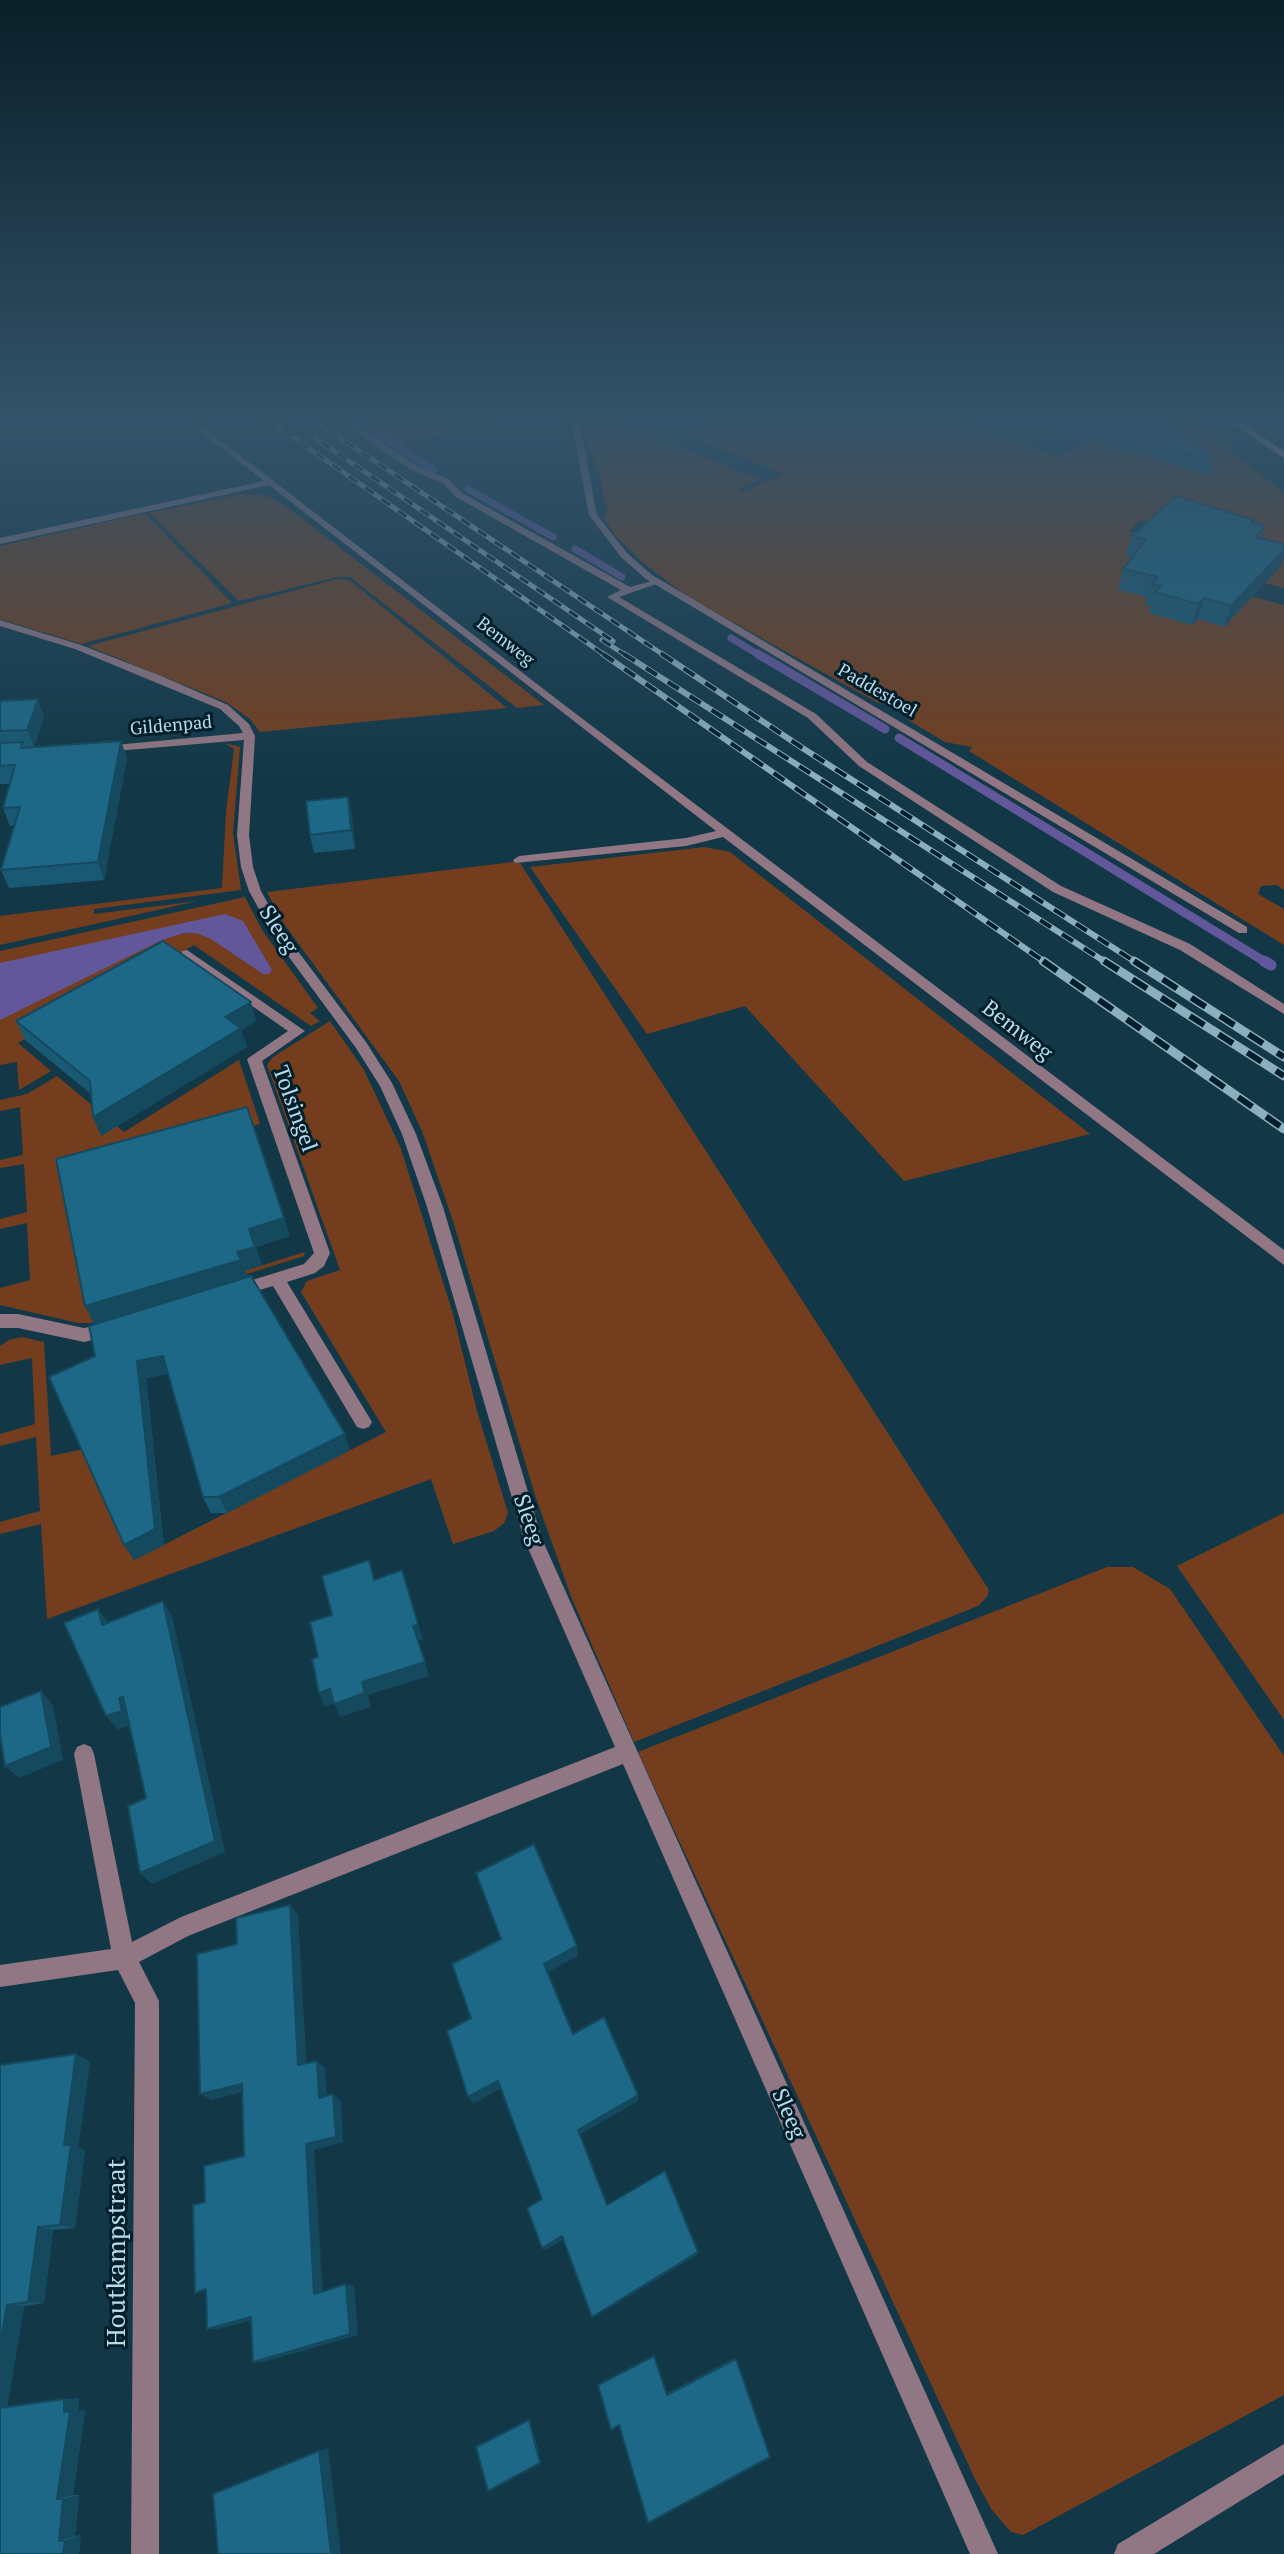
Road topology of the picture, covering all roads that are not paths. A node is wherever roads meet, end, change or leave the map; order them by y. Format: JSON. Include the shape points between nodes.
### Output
{"nodes":[{"id":1,"x":341,"y":538,"type":"edge"},
{"id":2,"x":535,"y":538,"type":"edge"},
{"id":3,"x":611,"y":538,"type":"edge"},
{"id":4,"x":656,"y":581,"type":"junction"},
{"id":5,"x":629,"y":591,"type":"junction"},
{"id":6,"x":0,"y":623,"type":"edge"},
{"id":7,"x":250,"y":736,"type":"junction"},
{"id":8,"x":89,"y":750,"type":"edge"},
{"id":9,"x":727,"y":832,"type":"junction"},
{"id":10,"x":519,"y":860,"type":"dead end"},
{"id":11,"x":1243,"y":930,"type":"dead end"},
{"id":12,"x":187,"y":954,"type":"edge"},
{"id":13,"x":1284,"y":1010,"type":"edge"},
{"id":14,"x":1284,"y":1259,"type":"edge"},
{"id":15,"x":277,"y":1279,"type":"junction"},
{"id":16,"x":217,"y":1297,"type":"edge"},
{"id":17,"x":0,"y":1321,"type":"edge"},
{"id":18,"x":128,"y":1324,"type":"edge"},
{"id":19,"x":363,"y":1422,"type":"dead end"},
{"id":20,"x":628,"y":1752,"type":"junction"},
{"id":21,"x":84,"y":1754,"type":"dead end"},
{"id":22,"x":124,"y":1958,"type":"junction"},
{"id":23,"x":0,"y":1976,"type":"edge"},
{"id":24,"x":1284,"y":2458,"type":"edge"},
{"id":25,"x":145,"y":2554,"type":"edge"},
{"id":26,"x":984,"y":2554,"type":"edge"},
{"id":27,"x":1128,"y":2554,"type":"edge"}],
"edges":[{"from":1,"to":9,"type":"street","name":"Bemweg"},
{"from":2,"to":5,"type":"street"},
{"from":3,"to":4,"type":"street","name":"Paddestoel"},
{"from":4,"to":5,"type":"street"},
{"from":4,"to":11,"type":"street","name":"Paddestoel"},
{"from":5,"to":13,"type":"street","via":[[612,597],[812,716],[863,764],[1057,889],[1185,947]]},
{"from":6,"to":7,"type":"street","via":[[86,650],[207,699],[236,714]]},
{"from":7,"to":8,"type":"street","name":"Gildenpad"},
{"from":7,"to":20,"type":"street","name":"Sleeg","via":[[243,835],[255,891],[279,935],[387,1086],[409,1134],[533,1539]]},
{"from":9,"to":10,"type":"street","via":[[686,842]]},
{"from":9,"to":14,"type":"street","name":"Bemweg"},
{"from":12,"to":15,"type":"street","name":"Tolsingel","via":[[298,1031],[254,1059],[322,1253],[309,1269]]},
{"from":15,"to":16,"type":"street","name":"Tolsingel"},
{"from":15,"to":19,"type":"street"},
{"from":17,"to":18,"type":"street","via":[[84,1335]]},
{"from":20,"to":22,"type":"street","via":[[181,1928]]},
{"from":20,"to":26,"type":"street","name":"Sleeg"},
{"from":21,"to":22,"type":"street","name":"Houtkampstraat"},
{"from":22,"to":23,"type":"street"},
{"from":22,"to":25,"type":"street","name":"Houtkampstraat","via":[[147,2001]]},
{"from":24,"to":27,"type":"street"}]}
